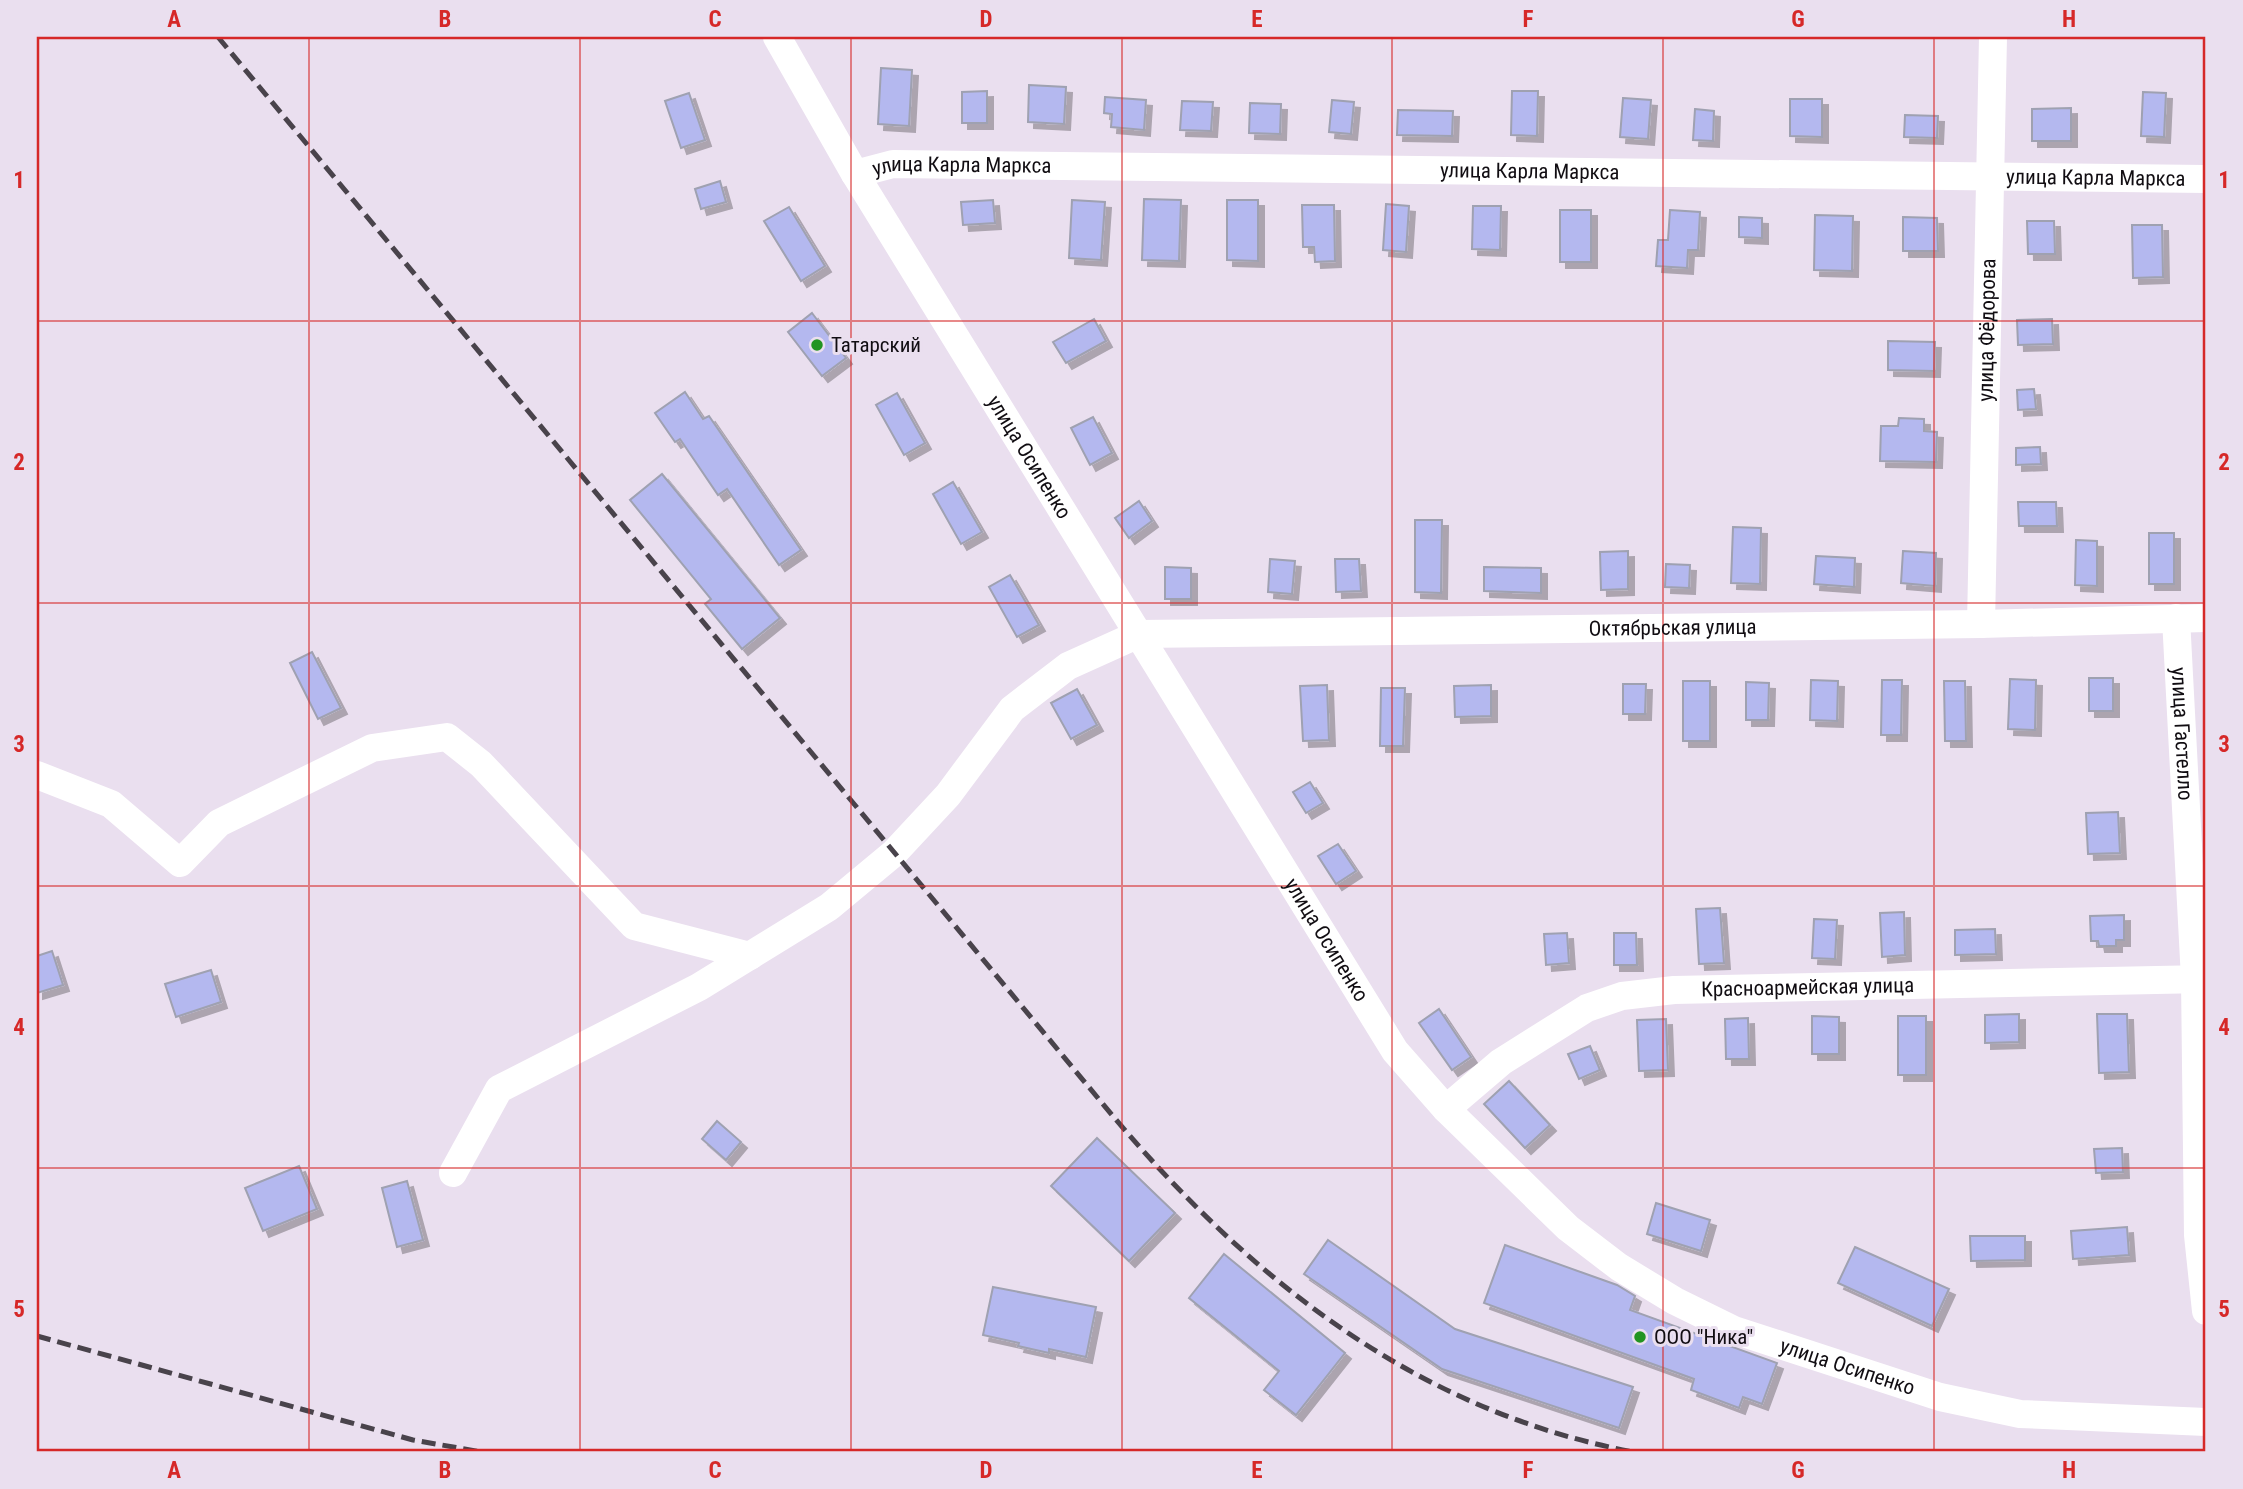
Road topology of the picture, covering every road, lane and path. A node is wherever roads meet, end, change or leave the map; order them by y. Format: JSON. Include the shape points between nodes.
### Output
{"nodes":[{"id":1,"x":777,"y":37,"type":"edge"},
{"id":2,"x":1993,"y":37,"type":"edge"},
{"id":3,"x":855,"y":174,"type":"junction"},
{"id":4,"x":1991,"y":175,"type":"junction"},
{"id":5,"x":2206,"y":179,"type":"edge"},
{"id":6,"x":2176,"y":618,"type":"junction"},
{"id":7,"x":2206,"y":618,"type":"edge"},
{"id":8,"x":1981,"y":624,"type":"junction"},
{"id":9,"x":1139,"y":634,"type":"junction"},
{"id":10,"x":37,"y":775,"type":"edge"},
{"id":11,"x":750,"y":956,"type":"junction"},
{"id":12,"x":2201,"y":979,"type":"edge"},
{"id":13,"x":1446,"y":1110,"type":"junction"},
{"id":14,"x":453,"y":1173,"type":"dead end"},
{"id":15,"x":2206,"y":1311,"type":"edge"},
{"id":16,"x":2206,"y":1422,"type":"edge"}],
"edges":[{"from":1,"to":3,"type":"street","name":"улица Осипенко"},
{"from":2,"to":4,"type":"street","name":"улица Фёдорова"},
{"from":3,"to":4,"type":"street","name":"улица Карла Маркса","via":[[893,164]]},
{"from":3,"to":9,"type":"street","name":"улица Осипенко"},
{"from":4,"to":5,"type":"street","name":"улица Карла Маркса"},
{"from":4,"to":8,"type":"street","name":"улица Фёдорова"},
{"from":6,"to":7,"type":"street","name":"Октябрьская улица"},
{"from":6,"to":8,"type":"street","name":"Октябрьская улица"},
{"from":6,"to":12,"type":"street","name":"улица Гастелло"},
{"from":8,"to":9,"type":"street","name":"Октябрьская улица"},
{"from":9,"to":11,"type":"street","via":[[1068,666],[1012,709],[948,795],[894,853],[829,907]]},
{"from":9,"to":13,"type":"street","name":"улица Осипенко","via":[[1395,1051]]},
{"from":10,"to":11,"type":"street","via":[[111,804],[180,863],[219,823],[372,748],[447,737],[481,764],[634,926]]},
{"from":11,"to":14,"type":"street","via":[[699,987],[499,1089]]},
{"from":12,"to":13,"type":"street","name":"Красноармейская улица","via":[[1674,990],[1622,996],[1587,1008],[1500,1062]]},
{"from":12,"to":15,"type":"street","name":"улица Гастелло","via":[[2197,1235]]},
{"from":13,"to":16,"type":"street","name":"улица Осипенко","via":[[1568,1228],[1619,1267],[1734,1330],[1940,1397],[2020,1414]]}]}
